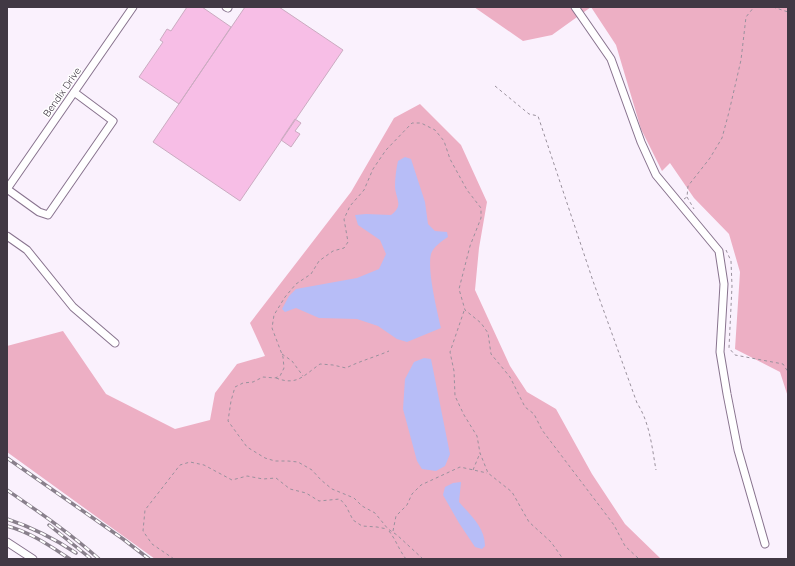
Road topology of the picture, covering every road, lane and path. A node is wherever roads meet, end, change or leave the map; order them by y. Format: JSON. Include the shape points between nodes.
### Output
{"nodes":[{"id":1,"x":133,"y":7,"type":"edge"},
{"id":2,"x":576,"y":7,"type":"edge"},
{"id":3,"x":754,"y":7,"type":"edge"},
{"id":4,"x":773,"y":7,"type":"edge"},
{"id":5,"x":788,"y":12,"type":"edge"},
{"id":6,"x":495,"y":86,"type":"dead end"},
{"id":7,"x":74,"y":92,"type":"junction"},
{"id":8,"x":7,"y":189,"type":"edge"},
{"id":9,"x":687,"y":197,"type":"junction"},
{"id":10,"x":679,"y":202,"type":"junction"},
{"id":11,"x":694,"y":209,"type":"dead end"},
{"id":12,"x":7,"y":236,"type":"edge"},
{"id":13,"x":725,"y":247,"type":"dead end"},
{"id":14,"x":465,"y":310,"type":"junction"},
{"id":15,"x":115,"y":343,"type":"dead end"},
{"id":16,"x":389,"y":352,"type":"dead end"},
{"id":17,"x":281,"y":353,"type":"junction"},
{"id":18,"x":788,"y":372,"type":"edge"},
{"id":19,"x":303,"y":376,"type":"junction"},
{"id":20,"x":275,"y":378,"type":"junction"},
{"id":21,"x":480,"y":453,"type":"junction"},
{"id":22,"x":473,"y":470,"type":"junction"},
{"id":23,"x":656,"y":470,"type":"dead end"},
{"id":24,"x":488,"y":473,"type":"junction"},
{"id":25,"x":388,"y":529,"type":"junction"},
{"id":26,"x":393,"y":532,"type":"junction"},
{"id":27,"x":7,"y":542,"type":"edge"},
{"id":28,"x":765,"y":544,"type":"dead end"},
{"id":29,"x":33,"y":559,"type":"edge"},
{"id":30,"x":174,"y":559,"type":"edge"},
{"id":31,"x":406,"y":559,"type":"edge"},
{"id":32,"x":423,"y":559,"type":"edge"},
{"id":33,"x":563,"y":559,"type":"edge"},
{"id":34,"x":639,"y":559,"type":"edge"}],
"edges":[{"from":1,"to":7,"type":"street","name":"Bendix Drive"},
{"from":2,"to":10,"type":"street","via":[[611,59],[641,142],[656,175]]},
{"from":3,"to":9,"type":"path","via":[[746,17],[741,60],[722,138],[688,186]]},
{"from":4,"to":5,"type":"path"},
{"from":6,"to":23,"type":"path","via":[[528,114],[538,116],[593,281],[643,412]]},
{"from":7,"to":8,"type":"street","name":"Bendix Drive"},
{"from":7,"to":8,"type":"street","via":[[113,121],[48,215],[39,212]]},
{"from":9,"to":10,"type":"path"},
{"from":9,"to":11,"type":"path"},
{"from":10,"to":28,"type":"street","via":[[719,251],[724,284],[720,352],[738,450]]},
{"from":12,"to":15,"type":"street","via":[[27,250],[73,308]]},
{"from":13,"to":18,"type":"path","via":[[731,261],[732,286],[729,348],[735,355],[783,364]]},
{"from":14,"to":17,"type":"path","via":[[459,289],[470,246],[481,218],[481,208],[450,159],[444,141],[435,130],[421,123],[412,123],[386,150],[373,169],[364,190],[350,206],[344,219],[348,242],[344,248],[333,251],[319,261],[311,274],[296,284],[285,297],[274,315],[272,328]]},
{"from":14,"to":21,"type":"path","via":[[450,352],[455,396],[476,436]]},
{"from":14,"to":34,"type":"path","via":[[481,323],[488,333],[491,354],[510,377],[525,407],[534,414],[542,430],[614,524],[625,546]]},
{"from":16,"to":19,"type":"path","via":[[346,368],[320,364]]},
{"from":17,"to":19,"type":"path","via":[[292,361]]},
{"from":17,"to":20,"type":"path","via":[[284,368],[280,376]]},
{"from":19,"to":20,"type":"path","via":[[286,382]]},
{"from":20,"to":25,"type":"path","via":[[263,378],[235,387],[228,421],[238,436],[247,447],[265,458],[298,462],[312,470],[332,489],[354,498],[375,513]]},
{"from":21,"to":22,"type":"path"},
{"from":21,"to":24,"type":"path"},
{"from":22,"to":24,"type":"path"},
{"from":22,"to":26,"type":"path","via":[[460,467],[421,485],[396,516]]},
{"from":24,"to":33,"type":"path","via":[[512,492],[529,522],[552,542]]},
{"from":25,"to":26,"type":"path"},
{"from":25,"to":30,"type":"path","via":[[362,526],[353,520],[340,499],[318,500],[306,493],[290,489],[276,478],[247,476],[232,480],[204,465],[190,462],[180,465],[145,510],[143,531],[152,544]]},
{"from":25,"to":31,"type":"path"},
{"from":26,"to":32,"type":"path"},
{"from":27,"to":29,"type":"street"}]}
